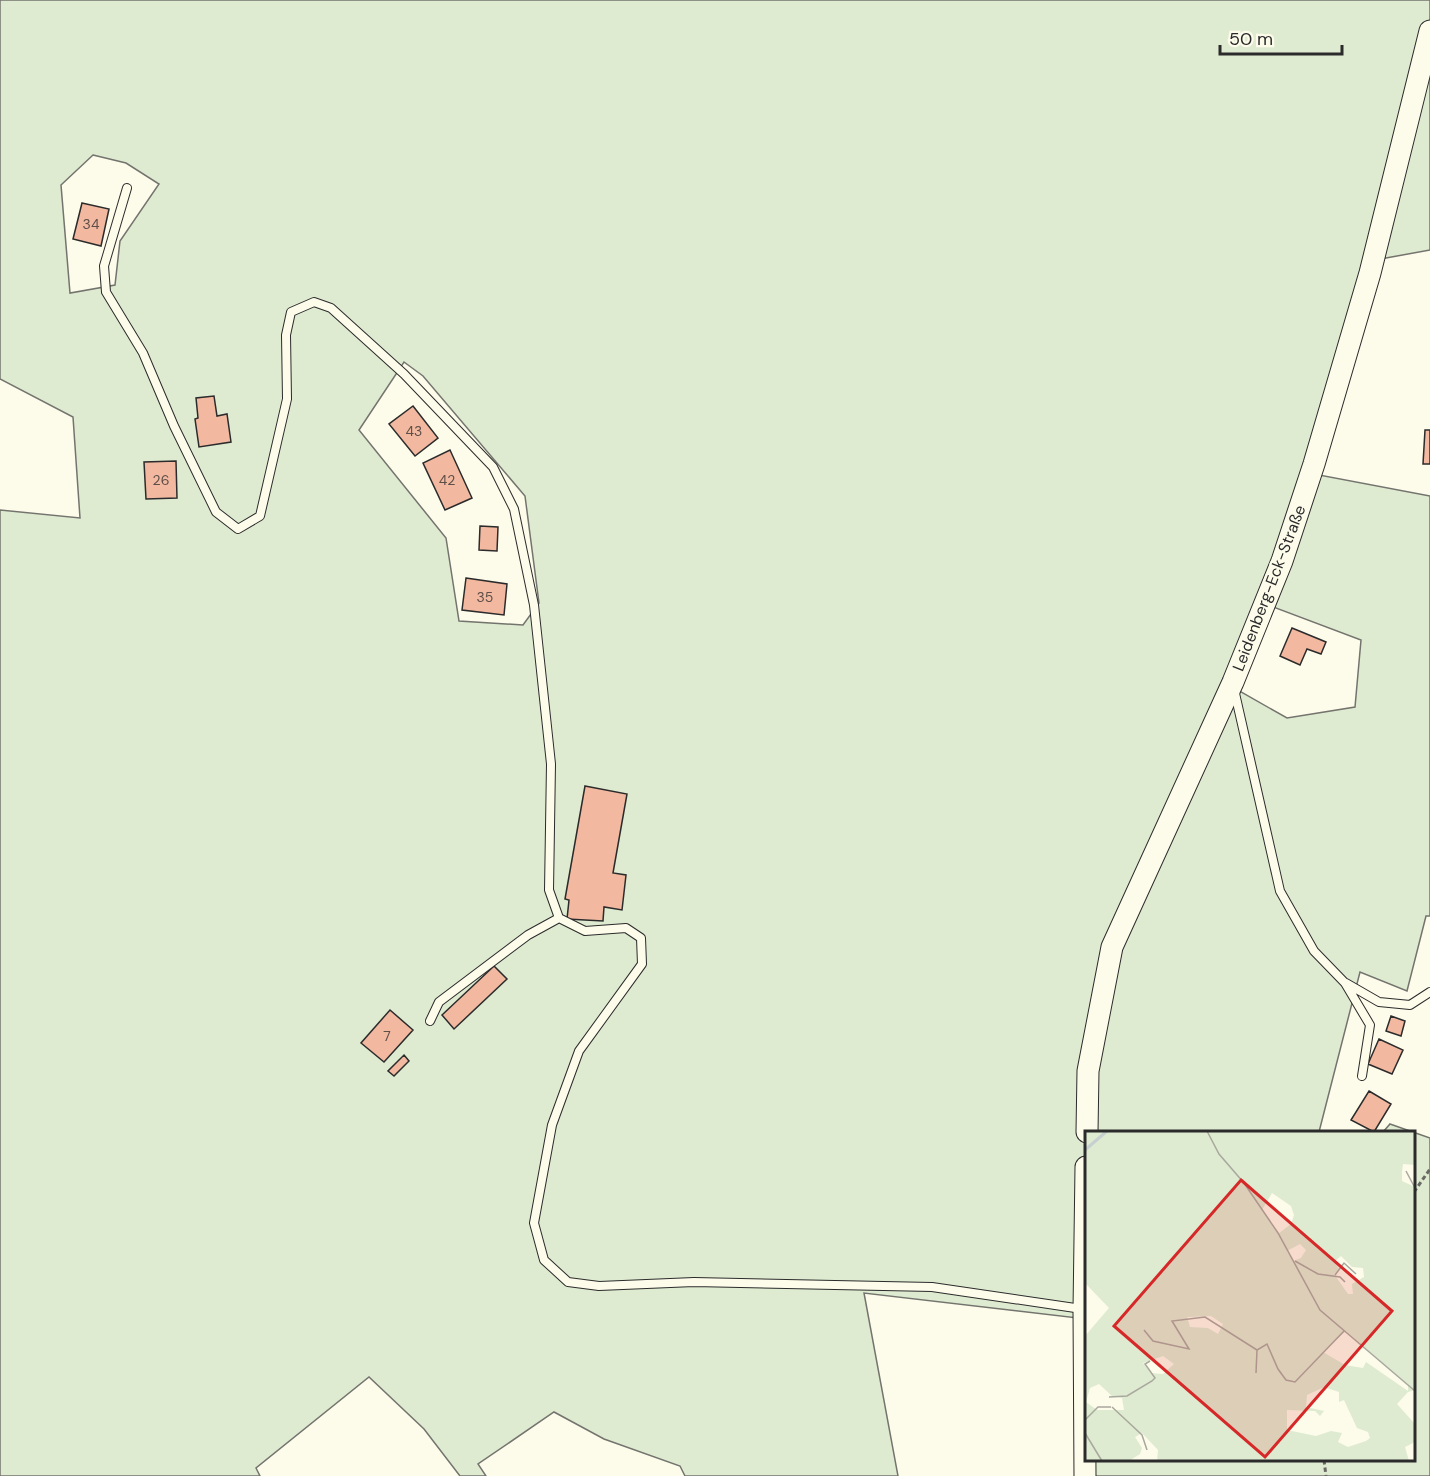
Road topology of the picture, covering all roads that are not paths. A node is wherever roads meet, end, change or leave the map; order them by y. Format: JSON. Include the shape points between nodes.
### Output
{"nodes":[{"id":1,"x":1430,"y":31,"type":"edge"},
{"id":2,"x":127,"y":188,"type":"dead end"},
{"id":3,"x":1233,"y":682,"type":"junction"},
{"id":4,"x":559,"y":918,"type":"junction"},
{"id":5,"x":1345,"y":983,"type":"junction"},
{"id":6,"x":1430,"y":992,"type":"edge"},
{"id":7,"x":430,"y":1021,"type":"dead end"},
{"id":8,"x":1362,"y":1076,"type":"dead end"},
{"id":9,"x":1087,"y":1131,"type":"edge"},
{"id":10,"x":1085,"y":1238,"type":"edge"},
{"id":11,"x":1084,"y":1310,"type":"junction"},
{"id":12,"x":1085,"y":1476,"type":"edge"}],
"edges":[{"from":1,"to":3,"type":"street","name":"Leidenberg-Eck-Straße","via":[[1370,273],[1314,464],[1282,561]]},
{"from":2,"to":4,"type":"lane","via":[[104,266],[106,292],[143,353],[216,512],[238,530],[260,516],[287,399],[286,335],[291,312],[314,302],[331,308],[404,374],[493,467],[514,509],[534,605],[551,764],[549,890]]},
{"from":3,"to":5,"type":"lane","via":[[1280,891],[1314,951]]},
{"from":3,"to":9,"type":"street","name":"Leidenberg-Eck-Straße","via":[[1112,947],[1088,1071]]},
{"from":4,"to":7,"type":"lane","via":[[528,935],[439,1002]]},
{"from":4,"to":11,"type":"lane","via":[[585,931],[626,928],[641,938],[642,964],[579,1051],[552,1125],[534,1223],[544,1260],[568,1282],[599,1286],[705,1282],[932,1287]]},
{"from":5,"to":6,"type":"lane","via":[[1379,1002],[1410,1005]]},
{"from":5,"to":8,"type":"lane","via":[[1370,1025]]},
{"from":10,"to":11,"type":"street"},
{"from":11,"to":12,"type":"street"}]}
